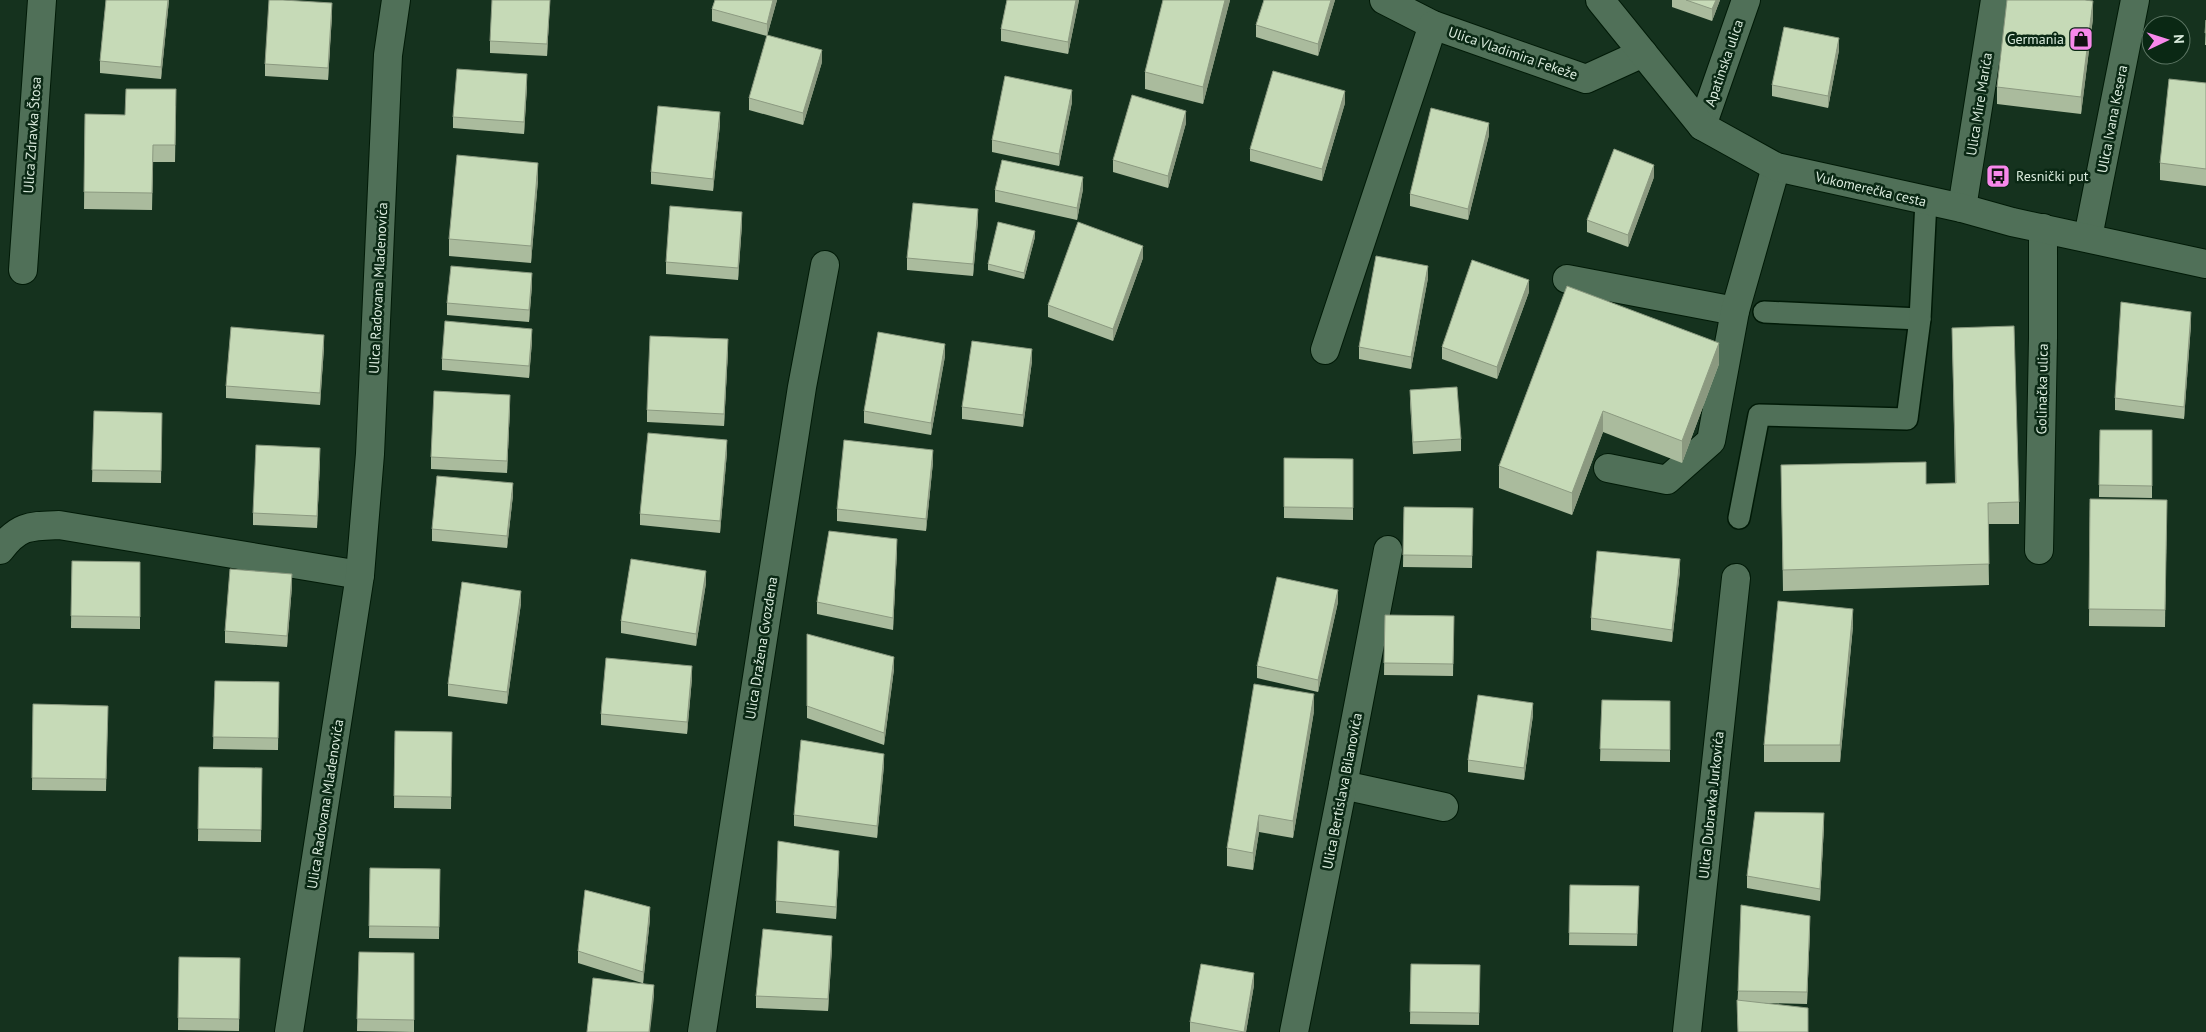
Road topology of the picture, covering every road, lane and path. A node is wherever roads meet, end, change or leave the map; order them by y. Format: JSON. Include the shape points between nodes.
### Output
{"nodes":[{"id":1,"x":42,"y":0,"type":"edge"},
{"id":2,"x":396,"y":0,"type":"edge"},
{"id":3,"x":1384,"y":0,"type":"edge"},
{"id":4,"x":1600,"y":0,"type":"edge"},
{"id":5,"x":1746,"y":0,"type":"edge"},
{"id":6,"x":1996,"y":0,"type":"edge"},
{"id":7,"x":2135,"y":0,"type":"edge"},
{"id":8,"x":1433,"y":25,"type":"junction"},
{"id":9,"x":1643,"y":52,"type":"junction"},
{"id":10,"x":1702,"y":126,"type":"junction"},
{"id":11,"x":1776,"y":167,"type":"junction"},
{"id":12,"x":1926,"y":201,"type":"junction"},
{"id":13,"x":1962,"y":208,"type":"junction"},
{"id":14,"x":2043,"y":228,"type":"junction"},
{"id":15,"x":2088,"y":237,"type":"junction"},
{"id":16,"x":2206,"y":264,"type":"edge"},
{"id":17,"x":825,"y":265,"type":"dead end"},
{"id":18,"x":23,"y":270,"type":"dead end"},
{"id":19,"x":1568,"y":279,"type":"dead end"},
{"id":20,"x":1735,"y":311,"type":"junction"},
{"id":21,"x":1764,"y":312,"type":"dead end"},
{"id":22,"x":1920,"y":319,"type":"junction"},
{"id":23,"x":1325,"y":350,"type":"dead end"},
{"id":24,"x":1608,"y":468,"type":"dead end"},
{"id":25,"x":1739,"y":518,"type":"dead end"},
{"id":26,"x":0,"y":550,"type":"edge"},
{"id":27,"x":1388,"y":550,"type":"dead end"},
{"id":28,"x":2039,"y":550,"type":"dead end"},
{"id":29,"x":360,"y":575,"type":"junction"},
{"id":30,"x":1736,"y":578,"type":"dead end"},
{"id":31,"x":1343,"y":785,"type":"junction"},
{"id":32,"x":1444,"y":807,"type":"dead end"},
{"id":33,"x":289,"y":1032,"type":"edge"},
{"id":34,"x":702,"y":1032,"type":"edge"},
{"id":35,"x":1294,"y":1032,"type":"edge"},
{"id":36,"x":1687,"y":1032,"type":"edge"}],
"edges":[{"from":1,"to":18,"type":"street","name":"Ulica Zdravka Štosa"},
{"from":2,"to":29,"type":"street","name":"Ulica Radovana Mladenovića","via":[[388,55],[370,454]]},
{"from":3,"to":8,"type":"street","name":"Ulica Vladimira Fekeže"},
{"from":4,"to":9,"type":"street","name":"Vukomerečka cesta"},
{"from":5,"to":10,"type":"street","name":"Apatinska ulica"},
{"from":6,"to":13,"type":"street","name":"Ulica Mire Marića"},
{"from":7,"to":15,"type":"street","name":"Ulica Ivana Kesera"},
{"from":8,"to":9,"type":"street","name":"Ulica Vladimira Fekeže","via":[[1586,79]]},
{"from":8,"to":23,"type":"street"},
{"from":9,"to":10,"type":"street","name":"Vukomerečka cesta"},
{"from":10,"to":11,"type":"street","name":"Vukomerečka cesta"},
{"from":11,"to":12,"type":"street","name":"Vukomerečka cesta"},
{"from":11,"to":20,"type":"street"},
{"from":12,"to":13,"type":"street","name":"Vukomerečka cesta"},
{"from":12,"to":22,"type":"lane"},
{"from":13,"to":14,"type":"street","name":"Vukomerečka cesta"},
{"from":14,"to":15,"type":"street","name":"Vukomerečka cesta"},
{"from":14,"to":28,"type":"street","name":"Golinačka ulica"},
{"from":15,"to":16,"type":"street","name":"Vukomerečka cesta"},
{"from":17,"to":34,"type":"street","name":"Ulica Dražena Gvozdena","via":[[802,387]]},
{"from":19,"to":20,"type":"street"},
{"from":20,"to":24,"type":"street","via":[[1712,441],[1667,480]]},
{"from":21,"to":22,"type":"lane"},
{"from":22,"to":25,"type":"lane","via":[[1907,419],[1759,415]]},
{"from":26,"to":29,"type":"street","via":[[11,534],[32,526],[59,525]]},
{"from":27,"to":31,"type":"street","name":"Ulica Bertislava Bilanovića"},
{"from":29,"to":33,"type":"street","name":"Ulica Radovana Mladenovića"},
{"from":30,"to":36,"type":"street","name":"Ulica Dubravka Jurkovića"},
{"from":31,"to":32,"type":"street"},
{"from":31,"to":35,"type":"street","name":"Ulica Bertislava Bilanovića"}]}
